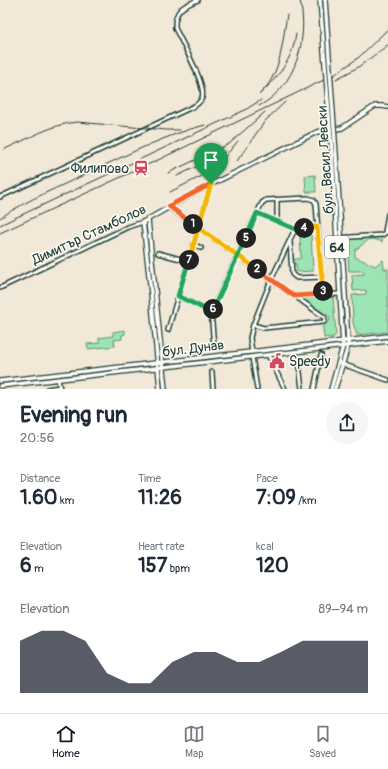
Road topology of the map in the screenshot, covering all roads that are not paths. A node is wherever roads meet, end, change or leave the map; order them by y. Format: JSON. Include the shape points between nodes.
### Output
{"nodes":[{"id":1,"x":198,"y":0,"type":"edge"},
{"id":2,"x":320,"y":0,"type":"edge"},
{"id":3,"x":325,"y":0,"type":"edge"},
{"id":4,"x":388,"y":107,"type":"edge"},
{"id":5,"x":211,"y":184,"type":"junction"},
{"id":6,"x":0,"y":197,"type":"edge"},
{"id":7,"x":277,"y":200,"type":"junction"},
{"id":8,"x":169,"y":206,"type":"junction"},
{"id":9,"x":257,"y":213,"type":"junction"},
{"id":10,"x":388,"y":214,"type":"edge"},
{"id":11,"x":148,"y":220,"type":"junction"},
{"id":12,"x":277,"y":221,"type":"junction"},
{"id":13,"x":143,"y":222,"type":"junction"},
{"id":14,"x":317,"y":227,"type":"junction"},
{"id":15,"x":198,"y":228,"type":"junction"},
{"id":16,"x":295,"y":229,"type":"junction"},
{"id":17,"x":387,"y":231,"type":"edge"},
{"id":18,"x":336,"y":238,"type":"junction"},
{"id":19,"x":342,"y":238,"type":"junction"},
{"id":20,"x":290,"y":240,"type":"junction"},
{"id":21,"x":194,"y":244,"type":"junction"},
{"id":22,"x":201,"y":248,"type":"dead end"},
{"id":23,"x":158,"y":253,"type":"dead end"},
{"id":24,"x":238,"y":256,"type":"junction"},
{"id":25,"x":188,"y":261,"type":"junction"},
{"id":26,"x":322,"y":277,"type":"junction"},
{"id":27,"x":271,"y":280,"type":"junction"},
{"id":28,"x":0,"y":288,"type":"edge"},
{"id":29,"x":323,"y":294,"type":"junction"},
{"id":30,"x":340,"y":294,"type":"junction"},
{"id":31,"x":178,"y":296,"type":"junction"},
{"id":32,"x":299,"y":299,"type":"dead end"},
{"id":33,"x":211,"y":312,"type":"junction"},
{"id":34,"x":252,"y":324,"type":"junction"},
{"id":35,"x":168,"y":330,"type":"dead end"},
{"id":36,"x":388,"y":336,"type":"edge"},
{"id":37,"x":348,"y":340,"type":"junction"},
{"id":38,"x":342,"y":341,"type":"junction"},
{"id":39,"x":388,"y":341,"type":"edge"},
{"id":40,"x":214,"y":346,"type":"dead end"},
{"id":41,"x":342,"y":346,"type":"junction"},
{"id":42,"x":348,"y":346,"type":"junction"},
{"id":43,"x":252,"y":354,"type":"junction"},
{"id":44,"x":268,"y":355,"type":"junction"},
{"id":45,"x":321,"y":355,"type":"dead end"},
{"id":46,"x":162,"y":364,"type":"junction"},
{"id":47,"x":299,"y":364,"type":"dead end"},
{"id":48,"x":342,"y":364,"type":"junction"},
{"id":49,"x":157,"y":365,"type":"junction"},
{"id":50,"x":212,"y":372,"type":"dead end"},
{"id":51,"x":58,"y":379,"type":"junction"},
{"id":52,"x":387,"y":379,"type":"edge"},
{"id":53,"x":0,"y":381,"type":"edge"},
{"id":54,"x":0,"y":386,"type":"edge"},
{"id":55,"x":60,"y":388,"type":"edge"},
{"id":56,"x":48,"y":389,"type":"edge"},
{"id":57,"x":160,"y":389,"type":"edge"},
{"id":58,"x":165,"y":389,"type":"edge"},
{"id":59,"x":213,"y":389,"type":"edge"},
{"id":60,"x":257,"y":389,"type":"edge"},
{"id":61,"x":284,"y":389,"type":"edge"},
{"id":62,"x":302,"y":389,"type":"edge"},
{"id":63,"x":314,"y":389,"type":"edge"},
{"id":64,"x":331,"y":389,"type":"edge"},
{"id":65,"x":335,"y":389,"type":"edge"}],
"edges":[{"from":1,"to":6,"type":"street","via":[[180,9],[174,21],[201,83],[202,97],[195,106]]},
{"from":2,"to":18,"type":"main road","name":"бул. Васил Левски","number":"64","bridge":true},
{"from":3,"to":19,"type":"main road","name":"бул. Васил Левски","number":"64","bridge":true},
{"from":4,"to":5,"type":"main road","name":"Димитър Стамболов","via":[[375,106],[342,128],[315,133]]},
{"from":5,"to":8,"type":"main road","name":"Димитър Стамболов"},
{"from":5,"to":15,"type":"street"},
{"from":7,"to":9,"type":"street","via":[[266,200]]},
{"from":7,"to":12,"type":"street"},
{"from":7,"to":14,"type":"street","via":[[314,200]]},
{"from":8,"to":11,"type":"main road","name":"Димитър Стамболов"},
{"from":8,"to":15,"type":"street"},
{"from":9,"to":12,"type":"street"},
{"from":9,"to":24,"type":"street"},
{"from":10,"to":17,"type":"street"},
{"from":11,"to":13,"type":"main road","name":"Димитър Стамболов"},
{"from":11,"to":46,"type":"main road"},
{"from":12,"to":16,"type":"street"},
{"from":13,"to":28,"type":"street","name":"Димитър Стамболов"},
{"from":13,"to":49,"type":"main road"},
{"from":14,"to":16,"type":"street"},
{"from":14,"to":26,"type":"street"},
{"from":15,"to":21,"type":"street"},
{"from":15,"to":24,"type":"street"},
{"from":16,"to":20,"type":"street"},
{"from":17,"to":19,"type":"street","via":[[382,235]]},
{"from":18,"to":19,"type":"street"},
{"from":18,"to":30,"type":"main road","name":"бул. Васил Левски","number":"64"},
{"from":19,"to":37,"type":"main road","name":"бул. Васил Левски","number":"64"},
{"from":20,"to":26,"type":"street","via":[[292,274],[297,278]]},
{"from":20,"to":27,"type":"street"},
{"from":21,"to":22,"type":"street"},
{"from":21,"to":25,"type":"street"},
{"from":23,"to":25,"type":"street"},
{"from":24,"to":27,"type":"street"},
{"from":24,"to":33,"type":"street"},
{"from":25,"to":31,"type":"street"},
{"from":26,"to":29,"type":"street"},
{"from":27,"to":29,"type":"street","via":[[294,296]]},
{"from":27,"to":34,"type":"street"},
{"from":29,"to":30,"type":"street"},
{"from":30,"to":38,"type":"main road","name":"бул. Васил Левски","number":"64"},
{"from":31,"to":33,"type":"street"},
{"from":31,"to":35,"type":"street"},
{"from":32,"to":34,"type":"street","via":[[324,317],[324,322],[264,328]]},
{"from":33,"to":40,"type":"street"},
{"from":34,"to":43,"type":"street"},
{"from":36,"to":37,"type":"main road","name":"бул. Дунав"},
{"from":37,"to":38,"type":"main road","name":"бул. Дунав"},
{"from":37,"to":42,"type":"main road","name":"бул. Васил Левски","number":"64"},
{"from":38,"to":41,"type":"main road","name":"бул. Васил Левски","number":"64"},
{"from":38,"to":43,"type":"main road","name":"бул. Дунав"},
{"from":39,"to":42,"type":"main road","name":"бул. Дунав"},
{"from":41,"to":42,"type":"main road","name":"бул. Дунав"},
{"from":41,"to":44,"type":"main road","name":"бул. Дунав"},
{"from":41,"to":64,"type":"main road","name":"бул. Васил Левски","number":"64"},
{"from":42,"to":48,"type":"main road","name":"бул. Васил Левски","number":"64"},
{"from":43,"to":44,"type":"main road","name":"бул. Дунав"},
{"from":43,"to":46,"type":"main road","name":"бул. Дунав"},
{"from":43,"to":60,"type":"street"},
{"from":44,"to":61,"type":"street"},
{"from":45,"to":63,"type":"street"},
{"from":46,"to":49,"type":"main road","name":"бул. Дунав"},
{"from":46,"to":58,"type":"main road"},
{"from":47,"to":62,"type":"street"},
{"from":48,"to":52,"type":"street"},
{"from":48,"to":65,"type":"main road","name":"бул. Васил Левски","number":"64"},
{"from":49,"to":51,"type":"main road","name":"бул. Дунав"},
{"from":49,"to":53,"type":"main road","name":"бул. Дунав"},
{"from":49,"to":57,"type":"main road"},
{"from":50,"to":59,"type":"street"},
{"from":51,"to":54,"type":"main road","name":"бул. Дунав"},
{"from":51,"to":55,"type":"street"},
{"from":55,"to":56,"type":"street"}]}
